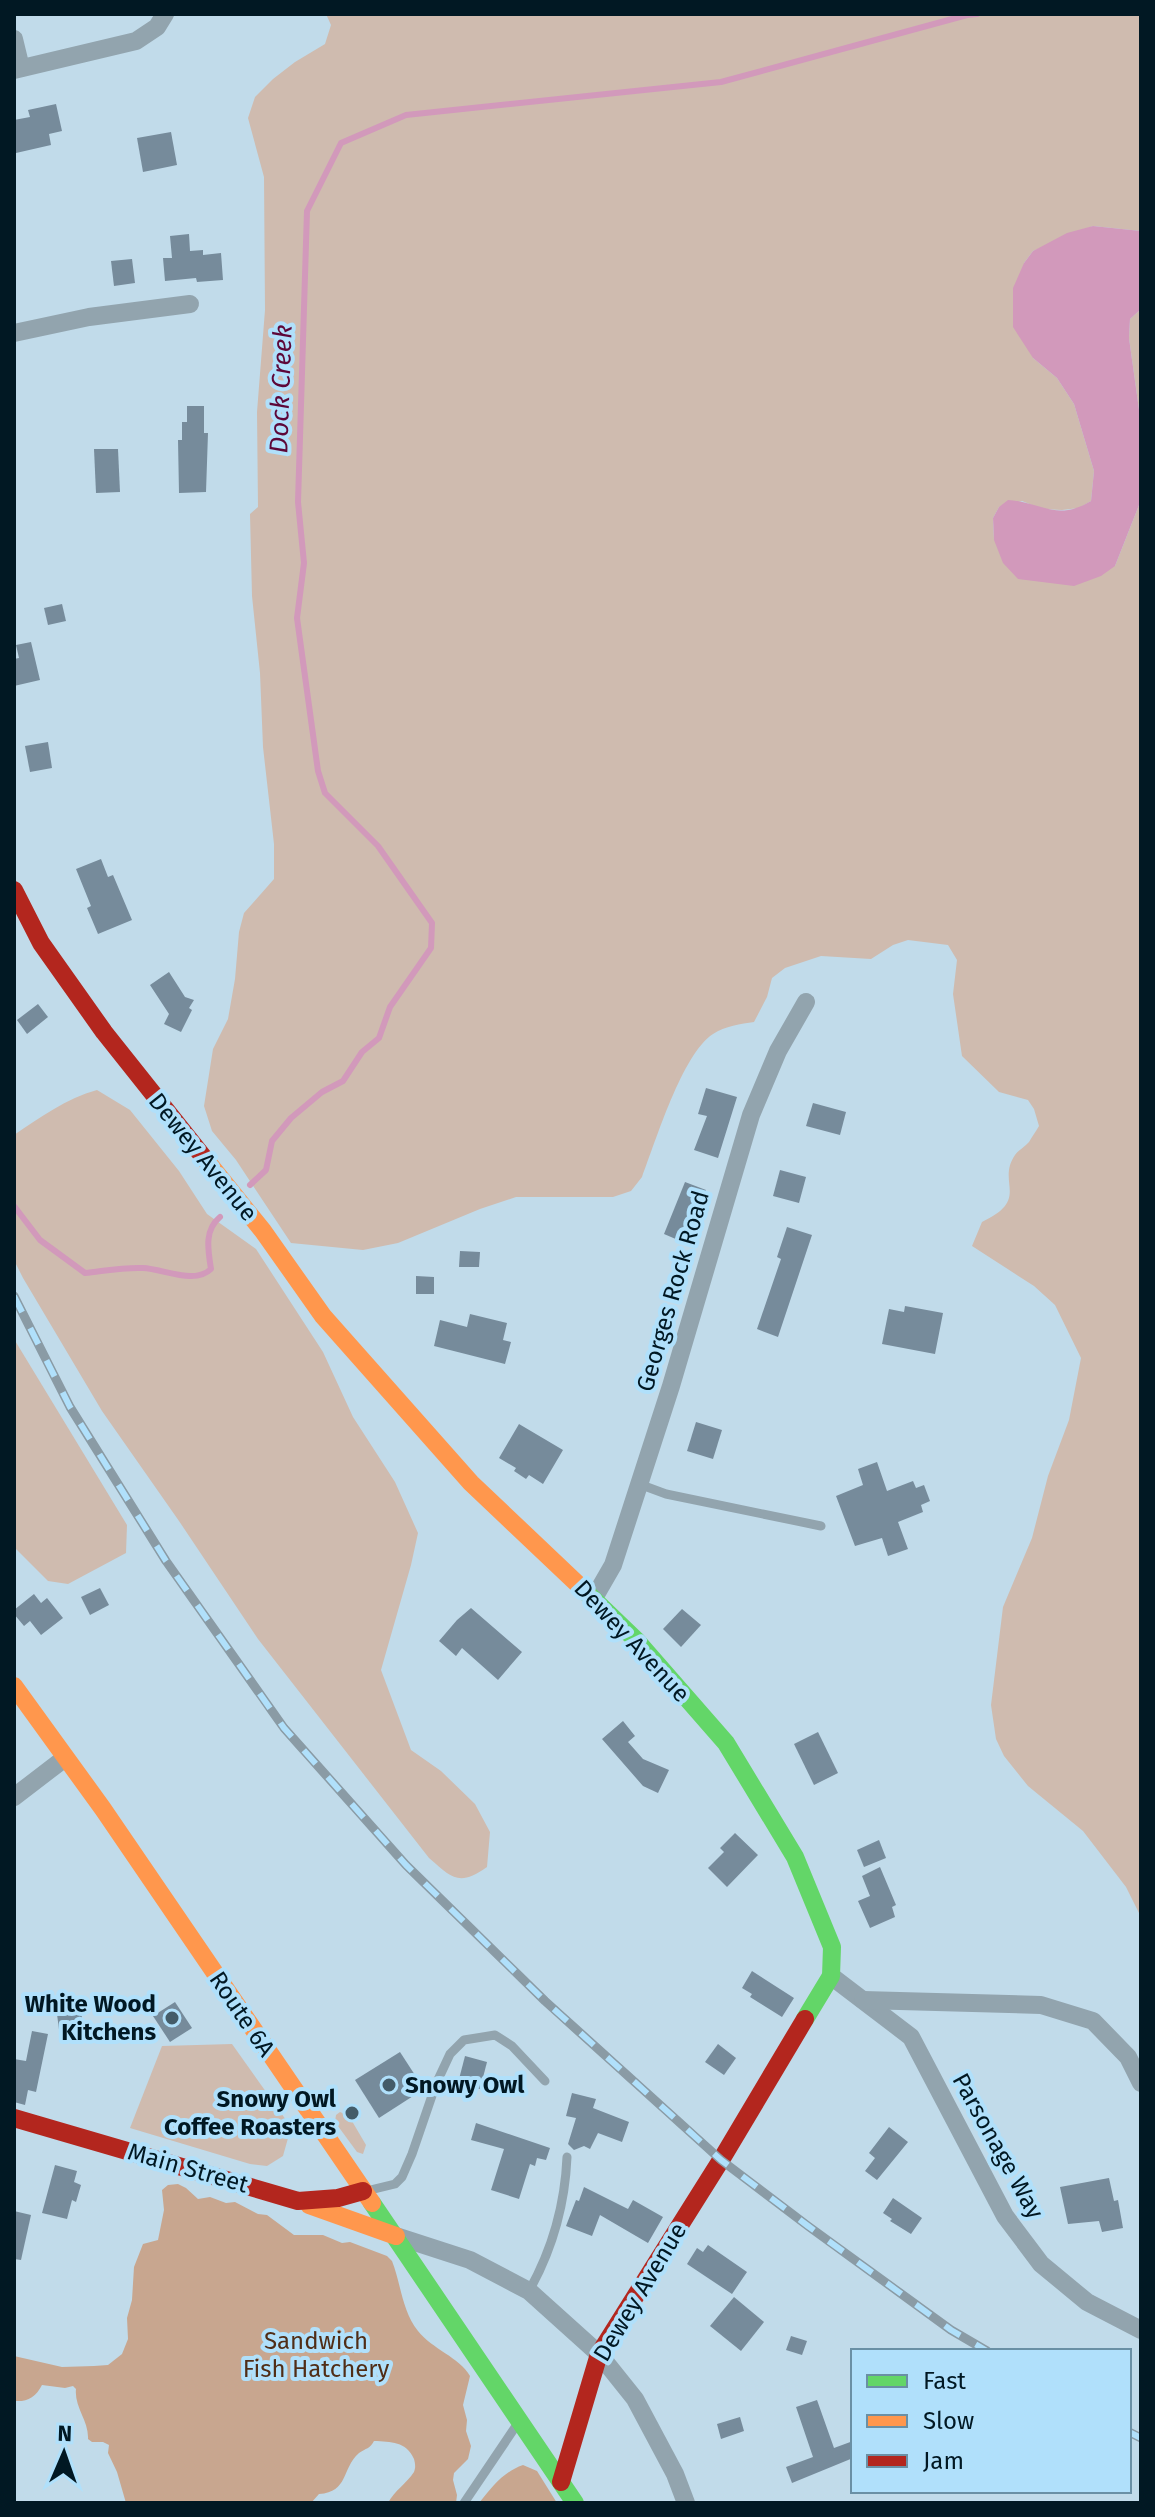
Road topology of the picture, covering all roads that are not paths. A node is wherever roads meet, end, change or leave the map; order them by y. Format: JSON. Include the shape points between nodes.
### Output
{"nodes":[{"id":1,"x":161,"y":21,"type":"edge"},
{"id":2,"x":14,"y":39,"type":"edge"},
{"id":3,"x":17,"y":69,"type":"edge"},
{"id":4,"x":190,"y":304,"type":"dead end"},
{"id":5,"x":14,"y":333,"type":"edge"},
{"id":6,"x":14,"y":890,"type":"edge"},
{"id":7,"x":806,"y":1002,"type":"dead end"},
{"id":8,"x":639,"y":1484,"type":"junction"},
{"id":9,"x":821,"y":1526,"type":"dead end"},
{"id":10,"x":594,"y":1598,"type":"junction"},
{"id":11,"x":14,"y":1686,"type":"edge"},
{"id":12,"x":65,"y":1758,"type":"junction"},
{"id":13,"x":14,"y":1797,"type":"edge"},
{"id":14,"x":831,"y":1976,"type":"junction"},
{"id":15,"x":863,"y":2000,"type":"junction"},
{"id":16,"x":545,"y":2081,"type":"dead end"},
{"id":17,"x":1141,"y":2083,"type":"edge"},
{"id":18,"x":14,"y":2118,"type":"edge"},
{"id":19,"x":567,"y":2157,"type":"dead end"},
{"id":20,"x":363,"y":2191,"type":"junction"},
{"id":21,"x":298,"y":2201,"type":"junction"},
{"id":22,"x":396,"y":2236,"type":"junction"},
{"id":23,"x":529,"y":2291,"type":"junction"},
{"id":24,"x":1141,"y":2330,"type":"edge"},
{"id":25,"x":599,"y":2354,"type":"junction"},
{"id":26,"x":519,"y":2422,"type":"junction"},
{"id":27,"x":561,"y":2482,"type":"junction"},
{"id":28,"x":464,"y":2503,"type":"edge"},
{"id":29,"x":575,"y":2503,"type":"edge"},
{"id":30,"x":686,"y":2503,"type":"edge"}],
"edges":[{"from":1,"to":3,"type":"street","via":[[136,41]]},
{"from":2,"to":3,"type":"street"},
{"from":4,"to":5,"type":"street"},
{"from":6,"to":10,"type":"street","name":"Dewey Avenue","via":[[41,943],[111,1042],[263,1231],[323,1316],[471,1483]]},
{"from":7,"to":8,"type":"street","name":"Georges Rock Road","via":[[751,1115]]},
{"from":8,"to":9,"type":"lane"},
{"from":8,"to":10,"type":"street","name":"Georges Rock Road","via":[[613,1565]]},
{"from":10,"to":14,"type":"street","name":"Dewey Avenue","via":[[726,1743],[795,1857],[832,1947]]},
{"from":11,"to":12,"type":"street","name":"Route 6A"},
{"from":12,"to":13,"type":"street"},
{"from":12,"to":20,"type":"street","name":"Route 6A"},
{"from":14,"to":15,"type":"street","name":"Parsonage Way"},
{"from":14,"to":25,"type":"street","name":"Dewey Avenue"},
{"from":15,"to":17,"type":"street","via":[[1041,2005],[1093,2021],[1128,2057]]},
{"from":15,"to":24,"type":"street","name":"Parsonage Way","via":[[911,2037],[1005,2216],[1041,2264],[1087,2302]]},
{"from":16,"to":20,"type":"lane","via":[[495,2035],[464,2040],[450,2054],[436,2084],[402,2177],[395,2184]]},
{"from":18,"to":21,"type":"street","name":"Main Street"},
{"from":19,"to":23,"type":"lane","via":[[566,2187],[554,2234]]},
{"from":20,"to":21,"type":"street","name":"Main Street"},
{"from":20,"to":22,"type":"street","name":"Route 6A"},
{"from":21,"to":22,"type":"street"},
{"from":22,"to":23,"type":"street","via":[[470,2260]]},
{"from":22,"to":26,"type":"street","name":"Route 6A"},
{"from":23,"to":25,"type":"street"},
{"from":25,"to":27,"type":"street","name":"Dewey Avenue"},
{"from":25,"to":30,"type":"street","via":[[635,2399]]},
{"from":26,"to":27,"type":"street","name":"Route 6A"},
{"from":26,"to":28,"type":"lane"},
{"from":27,"to":29,"type":"street","name":"Route 6A"}]}
